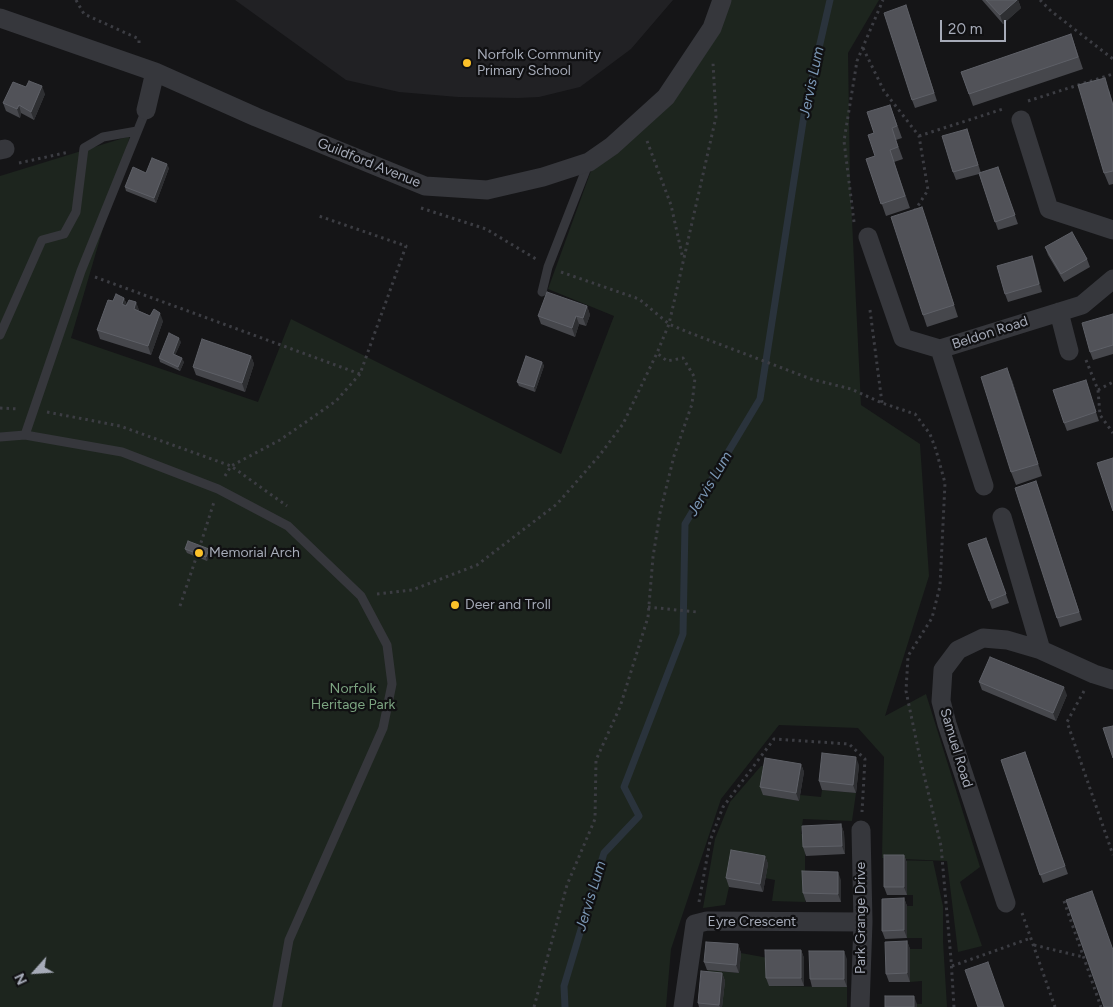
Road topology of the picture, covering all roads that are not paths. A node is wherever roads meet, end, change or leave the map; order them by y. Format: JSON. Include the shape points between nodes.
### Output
{"nodes":[{"id":1,"x":722,"y":0,"type":"edge"},
{"id":2,"x":0,"y":18,"type":"edge"},
{"id":3,"x":147,"y":69,"type":"junction"},
{"id":4,"x":146,"y":110,"type":"joint"},
{"id":5,"x":1021,"y":120,"type":"dead end"},
{"id":6,"x":137,"y":131,"type":"junction"},
{"id":7,"x":589,"y":162,"type":"junction"},
{"id":8,"x":1113,"y":230,"type":"edge"},
{"id":9,"x":861,"y":231,"type":"road end"},
{"id":10,"x":1113,"y":279,"type":"edge"},
{"id":11,"x":542,"y":292,"type":"dead end"},
{"id":12,"x":1058,"y":312,"type":"junction"},
{"id":13,"x":0,"y":334,"type":"edge"},
{"id":14,"x":940,"y":349,"type":"junction"},
{"id":15,"x":1069,"y":351,"type":"road end"},
{"id":16,"x":26,"y":435,"type":"junction"},
{"id":17,"x":0,"y":436,"type":"edge"},
{"id":18,"x":984,"y":486,"type":"dead end"},
{"id":19,"x":1002,"y":517,"type":"dead end"},
{"id":20,"x":1041,"y":650,"type":"junction"},
{"id":21,"x":1113,"y":680,"type":"edge"},
{"id":22,"x":861,"y":830,"type":"road end"},
{"id":23,"x":1006,"y":903,"type":"road end"},
{"id":24,"x":863,"y":922,"type":"junction"},
{"id":25,"x":277,"y":1007,"type":"edge"},
{"id":26,"x":683,"y":1007,"type":"edge"},
{"id":27,"x":860,"y":1007,"type":"edge"}],
"edges":[{"from":1,"to":7,"type":"street","name":"Guildford Avenue","via":[[712,28],[666,97],[612,146]]},
{"from":2,"to":3,"type":"street","name":"Guildford Avenue"},
{"from":3,"to":4,"type":"street"},
{"from":3,"to":7,"type":"street","name":"Guildford Avenue","via":[[425,186],[487,190]]},
{"from":4,"to":6,"type":"lane"},
{"from":5,"to":8,"type":"street","via":[[1049,209]]},
{"from":6,"to":13,"type":"lane","via":[[103,137],[84,148],[76,212],[64,234],[42,240]]},
{"from":6,"to":16,"type":"lane","via":[[81,271]]},
{"from":7,"to":11,"type":"lane","via":[[548,267]]},
{"from":9,"to":14,"type":"street","via":[[903,338]]},
{"from":10,"to":12,"type":"street","name":"Beldon Road","via":[[1082,305]]},
{"from":12,"to":14,"type":"street","name":"Beldon Road"},
{"from":12,"to":15,"type":"street"},
{"from":14,"to":18,"type":"street","name":"Beldon Road"},
{"from":16,"to":17,"type":"lane"},
{"from":16,"to":25,"type":"lane","via":[[122,452],[218,489],[288,526],[361,596],[387,645],[392,684],[383,728],[289,940]]},
{"from":19,"to":20,"type":"street"},
{"from":20,"to":21,"type":"street","name":"Samuel Road"},
{"from":20,"to":23,"type":"street","name":"Samuel Road","via":[[1007,640],[983,638],[958,650],[943,670],[941,701],[947,724]]},
{"from":22,"to":24,"type":"street","name":"Park Grange Drive"},
{"from":24,"to":26,"type":"street","name":"Eyre Crescent","via":[[707,921],[695,924]]},
{"from":24,"to":27,"type":"street","name":"Park Grange Drive"}]}
